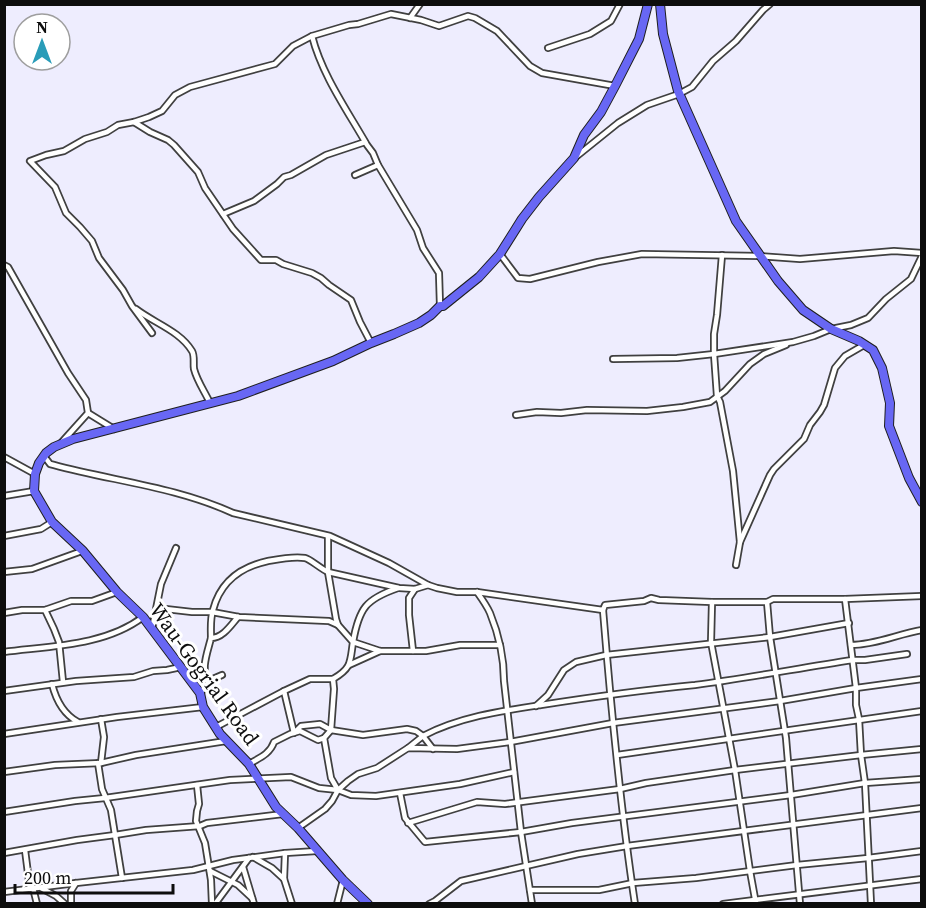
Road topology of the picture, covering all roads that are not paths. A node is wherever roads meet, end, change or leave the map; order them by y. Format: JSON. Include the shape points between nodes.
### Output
{"nodes":[{"id":1,"x":420,"y":4,"type":"edge"},
{"id":2,"x":620,"y":4,"type":"edge"},
{"id":3,"x":648,"y":4,"type":"edge"},
{"id":4,"x":660,"y":4,"type":"edge"},
{"id":5,"x":770,"y":4,"type":"edge"},
{"id":6,"x":410,"y":18,"type":"junction"},
{"id":7,"x":312,"y":36,"type":"junction"},
{"id":8,"x":548,"y":48,"type":"dead end"},
{"id":9,"x":615,"y":86,"type":"junction"},
{"id":10,"x":680,"y":94,"type":"junction"},
{"id":11,"x":134,"y":122,"type":"junction"},
{"id":12,"x":365,"y":142,"type":"junction"},
{"id":13,"x":574,"y":158,"type":"junction"},
{"id":14,"x":378,"y":165,"type":"junction"},
{"id":15,"x":355,"y":175,"type":"dead end"},
{"id":16,"x":223,"y":214,"type":"junction"},
{"id":17,"x":500,"y":254,"type":"junction"},
{"id":18,"x":921,"y":254,"type":"edge"},
{"id":19,"x":722,"y":255,"type":"junction"},
{"id":20,"x":760,"y":256,"type":"junction"},
{"id":21,"x":4,"y":265,"type":"edge"},
{"id":22,"x":132,"y":306,"type":"junction"},
{"id":23,"x":440,"y":306,"type":"junction"},
{"id":24,"x":831,"y":329,"type":"junction"},
{"id":25,"x":152,"y":333,"type":"dead end"},
{"id":26,"x":793,"y":342,"type":"junction"},
{"id":27,"x":372,"y":343,"type":"junction"},
{"id":28,"x":864,"y":345,"type":"junction"},
{"id":29,"x":714,"y":354,"type":"junction"},
{"id":30,"x":613,"y":359,"type":"dead end"},
{"id":31,"x":717,"y":396,"type":"junction"},
{"id":32,"x":210,"y":403,"type":"junction"},
{"id":33,"x":88,"y":413,"type":"junction"},
{"id":34,"x":516,"y":415,"type":"dead end"},
{"id":35,"x":110,"y":430,"type":"junction"},
{"id":36,"x":59,"y":445,"type":"junction"},
{"id":37,"x":44,"y":456,"type":"junction"},
{"id":38,"x":4,"y":457,"type":"edge"},
{"id":39,"x":35,"y":474,"type":"junction"},
{"id":40,"x":34,"y":491,"type":"junction"},
{"id":41,"x":4,"y":495,"type":"edge"},
{"id":42,"x":921,"y":502,"type":"edge"},
{"id":43,"x":52,"y":522,"type":"junction"},
{"id":44,"x":4,"y":536,"type":"edge"},
{"id":45,"x":328,"y":536,"type":"junction"},
{"id":46,"x":740,"y":542,"type":"junction"},
{"id":47,"x":176,"y":548,"type":"dead end"},
{"id":48,"x":83,"y":550,"type":"junction"},
{"id":49,"x":736,"y":565,"type":"dead end"},
{"id":50,"x":4,"y":572,"type":"edge"},
{"id":51,"x":328,"y":572,"type":"junction"},
{"id":52,"x":428,"y":585,"type":"junction"},
{"id":53,"x":399,"y":588,"type":"junction"},
{"id":54,"x":415,"y":589,"type":"junction"},
{"id":55,"x":117,"y":592,"type":"junction"},
{"id":56,"x":477,"y":592,"type":"junction"},
{"id":57,"x":921,"y":596,"type":"edge"},
{"id":58,"x":845,"y":599,"type":"junction"},
{"id":59,"x":712,"y":602,"type":"junction"},
{"id":60,"x":767,"y":602,"type":"junction"},
{"id":61,"x":157,"y":608,"type":"junction"},
{"id":62,"x":45,"y":610,"type":"junction"},
{"id":63,"x":603,"y":610,"type":"junction"},
{"id":64,"x":4,"y":612,"type":"edge"},
{"id":65,"x":212,"y":612,"type":"junction"},
{"id":66,"x":239,"y":616,"type":"junction"},
{"id":67,"x":143,"y":617,"type":"junction"},
{"id":68,"x":849,"y":623,"type":"junction"},
{"id":69,"x":338,"y":626,"type":"junction"},
{"id":70,"x":152,"y":629,"type":"junction"},
{"id":71,"x":921,"y":630,"type":"edge"},
{"id":72,"x":770,"y":637,"type":"junction"},
{"id":73,"x":211,"y":638,"type":"junction"},
{"id":74,"x":353,"y":642,"type":"junction"},
{"id":75,"x":711,"y":642,"type":"junction"},
{"id":76,"x":59,"y":645,"type":"junction"},
{"id":77,"x":500,"y":645,"type":"junction"},
{"id":78,"x":851,"y":645,"type":"junction"},
{"id":79,"x":381,"y":651,"type":"junction"},
{"id":80,"x":413,"y":651,"type":"junction"},
{"id":81,"x":4,"y":652,"type":"edge"},
{"id":82,"x":907,"y":654,"type":"dead end"},
{"id":83,"x":606,"y":655,"type":"junction"},
{"id":84,"x":853,"y":660,"type":"junction"},
{"id":85,"x":349,"y":665,"type":"junction"},
{"id":86,"x":181,"y":667,"type":"junction"},
{"id":87,"x":775,"y":672,"type":"junction"},
{"id":88,"x":222,"y":675,"type":"dead end"},
{"id":89,"x":333,"y":679,"type":"junction"},
{"id":90,"x":921,"y":679,"type":"edge"},
{"id":91,"x":63,"y":682,"type":"junction"},
{"id":92,"x":719,"y":682,"type":"junction"},
{"id":93,"x":52,"y":684,"type":"junction"},
{"id":94,"x":209,"y":684,"type":"junction"},
{"id":95,"x":856,"y":688,"type":"junction"},
{"id":96,"x":4,"y":691,"type":"edge"},
{"id":97,"x":284,"y":691,"type":"junction"},
{"id":98,"x":200,"y":693,"type":"junction"},
{"id":99,"x":609,"y":694,"type":"junction"},
{"id":100,"x":780,"y":701,"type":"junction"},
{"id":101,"x":536,"y":706,"type":"junction"},
{"id":102,"x":203,"y":707,"type":"junction"},
{"id":103,"x":722,"y":709,"type":"junction"},
{"id":104,"x":508,"y":710,"type":"junction"},
{"id":105,"x":921,"y":711,"type":"edge"},
{"id":106,"x":101,"y":719,"type":"junction"},
{"id":107,"x":859,"y":719,"type":"junction"},
{"id":108,"x":78,"y":722,"type":"junction"},
{"id":109,"x":613,"y":723,"type":"junction"},
{"id":110,"x":216,"y":727,"type":"junction"},
{"id":111,"x":331,"y":730,"type":"junction"},
{"id":112,"x":784,"y":731,"type":"junction"},
{"id":113,"x":294,"y":733,"type":"junction"},
{"id":114,"x":4,"y":734,"type":"edge"},
{"id":115,"x":423,"y":736,"type":"junction"},
{"id":116,"x":324,"y":738,"type":"junction"},
{"id":117,"x":729,"y":739,"type":"junction"},
{"id":118,"x":226,"y":741,"type":"junction"},
{"id":119,"x":510,"y":742,"type":"junction"},
{"id":120,"x":408,"y":748,"type":"junction"},
{"id":121,"x":434,"y":749,"type":"junction"},
{"id":122,"x":921,"y":749,"type":"edge"},
{"id":123,"x":861,"y":754,"type":"junction"},
{"id":124,"x":617,"y":755,"type":"junction"},
{"id":125,"x":99,"y":763,"type":"junction"},
{"id":126,"x":788,"y":763,"type":"junction"},
{"id":127,"x":249,"y":765,"type":"junction"},
{"id":128,"x":735,"y":770,"type":"junction"},
{"id":129,"x":4,"y":772,"type":"edge"},
{"id":130,"x":514,"y":772,"type":"junction"},
{"id":131,"x":258,"y":778,"type":"junction"},
{"id":132,"x":921,"y":779,"type":"edge"},
{"id":133,"x":865,"y":783,"type":"junction"},
{"id":134,"x":197,"y":785,"type":"junction"},
{"id":135,"x":620,"y":789,"type":"junction"},
{"id":136,"x":338,"y":790,"type":"junction"},
{"id":137,"x":400,"y":793,"type":"junction"},
{"id":138,"x":791,"y":795,"type":"junction"},
{"id":139,"x":105,"y":798,"type":"junction"},
{"id":140,"x":518,"y":801,"type":"junction"},
{"id":141,"x":739,"y":802,"type":"junction"},
{"id":142,"x":921,"y":808,"type":"edge"},
{"id":143,"x":4,"y":812,"type":"edge"},
{"id":144,"x":283,"y":814,"type":"junction"},
{"id":145,"x":867,"y":815,"type":"junction"},
{"id":146,"x":622,"y":816,"type":"junction"},
{"id":147,"x":408,"y":823,"type":"junction"},
{"id":148,"x":197,"y":825,"type":"junction"},
{"id":149,"x":795,"y":825,"type":"junction"},
{"id":150,"x":298,"y":828,"type":"junction"},
{"id":151,"x":744,"y":831,"type":"junction"},
{"id":152,"x":521,"y":832,"type":"junction"},
{"id":153,"x":115,"y":836,"type":"junction"},
{"id":154,"x":627,"y":846,"type":"junction"},
{"id":155,"x":25,"y":850,"type":"junction"},
{"id":156,"x":318,"y":851,"type":"junction"},
{"id":157,"x":921,"y":851,"type":"edge"},
{"id":158,"x":4,"y":853,"type":"edge"},
{"id":159,"x":285,"y":853,"type":"junction"},
{"id":160,"x":251,"y":857,"type":"junction"},
{"id":161,"x":868,"y":858,"type":"junction"},
{"id":162,"x":797,"y":865,"type":"junction"},
{"id":163,"x":527,"y":866,"type":"junction"},
{"id":164,"x":243,"y":867,"type":"junction"},
{"id":165,"x":209,"y":869,"type":"junction"},
{"id":166,"x":750,"y":871,"type":"junction"},
{"id":167,"x":122,"y":878,"type":"junction"},
{"id":168,"x":284,"y":879,"type":"junction"},
{"id":169,"x":921,"y":879,"type":"edge"},
{"id":170,"x":343,"y":880,"type":"junction"},
{"id":171,"x":231,"y":881,"type":"junction"},
{"id":172,"x":76,"y":883,"type":"junction"},
{"id":173,"x":633,"y":884,"type":"junction"},
{"id":174,"x":871,"y":886,"type":"junction"},
{"id":175,"x":34,"y":888,"type":"junction"},
{"id":176,"x":530,"y":890,"type":"junction"},
{"id":177,"x":4,"y":892,"type":"edge"},
{"id":178,"x":799,"y":894,"type":"junction"},
{"id":179,"x":253,"y":901,"type":"edge"},
{"id":180,"x":755,"y":902,"type":"edge"},
{"id":181,"x":37,"y":903,"type":"edge"},
{"id":182,"x":65,"y":903,"type":"edge"},
{"id":183,"x":71,"y":903,"type":"edge"},
{"id":184,"x":213,"y":903,"type":"edge"},
{"id":185,"x":292,"y":903,"type":"edge"},
{"id":186,"x":337,"y":903,"type":"edge"},
{"id":187,"x":368,"y":903,"type":"edge"},
{"id":188,"x":429,"y":903,"type":"edge"},
{"id":189,"x":532,"y":903,"type":"edge"},
{"id":190,"x":635,"y":903,"type":"edge"},
{"id":191,"x":723,"y":903,"type":"edge"},
{"id":192,"x":800,"y":903,"type":"edge"},
{"id":193,"x":872,"y":903,"type":"edge"}],
"edges":[{"from":1,"to":6,"type":"street"},
{"from":2,"to":8,"type":"street","via":[[611,21],[590,34]]},
{"from":3,"to":9,"type":"main road","via":[[639,39]]},
{"from":4,"to":10,"type":"main road","via":[[663,34]]},
{"from":5,"to":10,"type":"street","via":[[692,87]]},
{"from":6,"to":7,"type":"street","via":[[391,14]]},
{"from":6,"to":9,"type":"street","via":[[439,26],[468,16],[475,18],[497,31],[530,66],[542,73]]},
{"from":7,"to":11,"type":"street","via":[[293,46],[275,64],[190,87],[175,95],[162,111]]},
{"from":7,"to":12,"type":"street","via":[[326,73]]},
{"from":9,"to":13,"type":"main road"},
{"from":10,"to":13,"type":"street","via":[[647,105]]},
{"from":10,"to":20,"type":"main road","via":[[736,221]]},
{"from":11,"to":16,"type":"street","via":[[174,145],[198,172]]},
{"from":11,"to":22,"type":"street","via":[[30,161],[55,187],[66,213],[92,241]]},
{"from":12,"to":14,"type":"street"},
{"from":12,"to":16,"type":"street","via":[[326,155],[284,177],[254,201]]},
{"from":13,"to":17,"type":"main road","via":[[534,204]]},
{"from":14,"to":15,"type":"street"},
{"from":14,"to":23,"type":"street","via":[[439,273]]},
{"from":16,"to":27,"type":"street","via":[[261,260],[276,260],[312,273],[351,300]]},
{"from":17,"to":19,"type":"street","via":[[518,278],[530,279],[642,254]]},
{"from":17,"to":23,"type":"main road","via":[[479,277]]},
{"from":18,"to":20,"type":"street","via":[[894,251],[800,259]]},
{"from":18,"to":24,"type":"street","via":[[911,279],[868,318]]},
{"from":19,"to":20,"type":"street"},
{"from":19,"to":29,"type":"street"},
{"from":20,"to":24,"type":"main road","via":[[803,310]]},
{"from":21,"to":33,"type":"street","via":[[86,400]]},
{"from":22,"to":25,"type":"street"},
{"from":22,"to":32,"type":"street","via":[[184,341],[193,352],[194,369]]},
{"from":23,"to":27,"type":"main road","via":[[419,323]]},
{"from":24,"to":26,"type":"street"},
{"from":24,"to":28,"type":"main road"},
{"from":26,"to":29,"type":"street"},
{"from":26,"to":31,"type":"street","via":[[764,354]]},
{"from":27,"to":32,"type":"main road","via":[[333,361]]},
{"from":28,"to":42,"type":"main road","via":[[873,350],[882,368],[890,403],[889,426]]},
{"from":28,"to":46,"type":"street","via":[[845,356],[835,368],[820,411],[804,439],[770,475]]},
{"from":29,"to":30,"type":"street"},
{"from":29,"to":31,"type":"street"},
{"from":31,"to":34,"type":"street","via":[[710,402],[647,411]]},
{"from":31,"to":46,"type":"street","via":[[730,453]]},
{"from":32,"to":35,"type":"main road"},
{"from":33,"to":35,"type":"street"},
{"from":33,"to":36,"type":"street"},
{"from":35,"to":36,"type":"main road"},
{"from":36,"to":37,"type":"main road"},
{"from":37,"to":39,"type":"main road"},
{"from":37,"to":45,"type":"street","via":[[50,464],[175,492],[233,513]]},
{"from":38,"to":39,"type":"street"},
{"from":39,"to":40,"type":"main road"},
{"from":40,"to":41,"type":"street"},
{"from":40,"to":43,"type":"main road","name":"Wau-Gogrial Road"},
{"from":43,"to":44,"type":"street","via":[[40,529]]},
{"from":43,"to":48,"type":"main road","name":"Wau-Gogrial Road"},
{"from":45,"to":51,"type":"street"},
{"from":45,"to":52,"type":"street","via":[[389,562]]},
{"from":46,"to":49,"type":"street"},
{"from":47,"to":61,"type":"street","via":[[161,584]]},
{"from":48,"to":50,"type":"street","via":[[32,569]]},
{"from":48,"to":55,"type":"main road","name":"Wau-Gogrial Road"},
{"from":51,"to":53,"type":"street"},
{"from":51,"to":65,"type":"street","via":[[307,558],[252,564],[221,590]]},
{"from":51,"to":69,"type":"street"},
{"from":52,"to":54,"type":"street"},
{"from":52,"to":56,"type":"street"},
{"from":53,"to":54,"type":"street"},
{"from":53,"to":74,"type":"street","via":[[367,604],[356,623]]},
{"from":54,"to":80,"type":"street","via":[[409,598]]},
{"from":55,"to":62,"type":"street"},
{"from":55,"to":67,"type":"main road","name":"Wau-Gogrial Road"},
{"from":56,"to":63,"type":"street"},
{"from":56,"to":77,"type":"street","via":[[490,611]]},
{"from":57,"to":58,"type":"street"},
{"from":58,"to":60,"type":"street"},
{"from":58,"to":68,"type":"street"},
{"from":59,"to":60,"type":"street"},
{"from":59,"to":63,"type":"street","via":[[651,598],[605,605]]},
{"from":59,"to":75,"type":"street"},
{"from":60,"to":72,"type":"street"},
{"from":61,"to":65,"type":"street"},
{"from":61,"to":70,"type":"street"},
{"from":62,"to":64,"type":"street"},
{"from":62,"to":76,"type":"street"},
{"from":63,"to":83,"type":"street"},
{"from":65,"to":66,"type":"street"},
{"from":65,"to":73,"type":"street"},
{"from":66,"to":69,"type":"street","via":[[329,621]]},
{"from":66,"to":73,"type":"street","via":[[223,633]]},
{"from":67,"to":70,"type":"main road","name":"Wau-Gogrial Road"},
{"from":67,"to":76,"type":"street","via":[[106,637]]},
{"from":68,"to":72,"type":"street"},
{"from":68,"to":78,"type":"street"},
{"from":69,"to":74,"type":"street"},
{"from":70,"to":86,"type":"main road","name":"Wau-Gogrial Road"},
{"from":71,"to":78,"type":"street"},
{"from":72,"to":75,"type":"street"},
{"from":72,"to":87,"type":"street"},
{"from":73,"to":94,"type":"street","via":[[204,668]]},
{"from":74,"to":79,"type":"street"},
{"from":74,"to":85,"type":"street"},
{"from":75,"to":83,"type":"street"},
{"from":75,"to":92,"type":"street"},
{"from":76,"to":81,"type":"street"},
{"from":76,"to":91,"type":"street"},
{"from":77,"to":80,"type":"street"},
{"from":77,"to":104,"type":"street"},
{"from":78,"to":84,"type":"street"},
{"from":79,"to":80,"type":"street"},
{"from":79,"to":85,"type":"street"},
{"from":82,"to":84,"type":"street"},
{"from":83,"to":99,"type":"street"},
{"from":83,"to":101,"type":"street","via":[[576,662],[564,670]]},
{"from":84,"to":87,"type":"street"},
{"from":84,"to":95,"type":"street"},
{"from":85,"to":89,"type":"street"},
{"from":86,"to":91,"type":"street","via":[[131,678]]},
{"from":86,"to":98,"type":"main road","name":"Wau-Gogrial Road"},
{"from":87,"to":92,"type":"street"},
{"from":87,"to":100,"type":"street"},
{"from":88,"to":94,"type":"street"},
{"from":89,"to":97,"type":"street","via":[[310,679]]},
{"from":89,"to":111,"type":"street"},
{"from":90,"to":95,"type":"street"},
{"from":91,"to":93,"type":"street"},
{"from":92,"to":99,"type":"street"},
{"from":92,"to":103,"type":"street"},
{"from":93,"to":96,"type":"street"},
{"from":93,"to":108,"type":"street","via":[[63,710]]},
{"from":94,"to":98,"type":"street"},
{"from":95,"to":100,"type":"street"},
{"from":95,"to":107,"type":"street"},
{"from":97,"to":110,"type":"street"},
{"from":97,"to":113,"type":"street"},
{"from":98,"to":102,"type":"main road","name":"Wau-Gogrial Road"},
{"from":99,"to":101,"type":"street"},
{"from":99,"to":109,"type":"street"},
{"from":100,"to":103,"type":"street"},
{"from":100,"to":112,"type":"street"},
{"from":101,"to":104,"type":"street"},
{"from":102,"to":106,"type":"street"},
{"from":102,"to":110,"type":"main road","name":"Wau-Gogrial Road"},
{"from":103,"to":109,"type":"street"},
{"from":103,"to":117,"type":"street"},
{"from":104,"to":115,"type":"street","via":[[442,726]]},
{"from":104,"to":119,"type":"street"},
{"from":105,"to":107,"type":"street"},
{"from":106,"to":108,"type":"street"},
{"from":106,"to":125,"type":"street","via":[[104,737]]},
{"from":107,"to":112,"type":"street"},
{"from":107,"to":123,"type":"street"},
{"from":108,"to":114,"type":"street"},
{"from":109,"to":119,"type":"street"},
{"from":109,"to":124,"type":"street"},
{"from":110,"to":118,"type":"main road","name":"Wau-Gogrial Road"},
{"from":111,"to":113,"type":"street","via":[[320,724],[301,726]]},
{"from":111,"to":115,"type":"street","via":[[363,735],[407,729]]},
{"from":111,"to":116,"type":"street"},
{"from":112,"to":117,"type":"street"},
{"from":112,"to":126,"type":"street"},
{"from":113,"to":116,"type":"street"},
{"from":113,"to":127,"type":"street","via":[[274,742],[272,750]]},
{"from":115,"to":120,"type":"street"},
{"from":115,"to":121,"type":"street"},
{"from":116,"to":136,"type":"street","via":[[331,778]]},
{"from":117,"to":124,"type":"street"},
{"from":117,"to":128,"type":"street"},
{"from":118,"to":125,"type":"street"},
{"from":118,"to":127,"type":"main road","name":"Wau-Gogrial Road"},
{"from":119,"to":121,"type":"street"},
{"from":119,"to":130,"type":"street"},
{"from":120,"to":121,"type":"street"},
{"from":120,"to":136,"type":"street","via":[[377,768],[358,774]]},
{"from":122,"to":123,"type":"street"},
{"from":123,"to":126,"type":"street"},
{"from":123,"to":133,"type":"street"},
{"from":124,"to":135,"type":"street"},
{"from":125,"to":129,"type":"street"},
{"from":125,"to":139,"type":"street"},
{"from":126,"to":128,"type":"street"},
{"from":126,"to":138,"type":"street"},
{"from":127,"to":131,"type":"main road","name":"Wau-Gogrial Road"},
{"from":128,"to":135,"type":"street"},
{"from":128,"to":141,"type":"street"},
{"from":130,"to":137,"type":"street"},
{"from":130,"to":140,"type":"street"},
{"from":131,"to":134,"type":"street"},
{"from":131,"to":136,"type":"street","via":[[291,777],[319,788]]},
{"from":131,"to":144,"type":"main road","name":"Wau-Gogrial Road"},
{"from":132,"to":133,"type":"street"},
{"from":133,"to":138,"type":"street"},
{"from":133,"to":145,"type":"street"},
{"from":134,"to":139,"type":"street"},
{"from":134,"to":148,"type":"street"},
{"from":135,"to":140,"type":"street"},
{"from":135,"to":146,"type":"street"},
{"from":136,"to":137,"type":"street","via":[[365,796]]},
{"from":136,"to":150,"type":"street","via":[[325,809]]},
{"from":137,"to":147,"type":"street"},
{"from":138,"to":141,"type":"street"},
{"from":138,"to":149,"type":"street"},
{"from":139,"to":143,"type":"street"},
{"from":139,"to":153,"type":"street"},
{"from":140,"to":147,"type":"street","via":[[477,802]]},
{"from":140,"to":152,"type":"street"},
{"from":141,"to":146,"type":"street"},
{"from":141,"to":151,"type":"street"},
{"from":142,"to":145,"type":"street"},
{"from":144,"to":148,"type":"street"},
{"from":144,"to":150,"type":"main road","name":"Wau-Gogrial Road"},
{"from":145,"to":149,"type":"street"},
{"from":145,"to":161,"type":"street"},
{"from":146,"to":152,"type":"street"},
{"from":146,"to":154,"type":"street"},
{"from":147,"to":152,"type":"street","via":[[425,842]]},
{"from":148,"to":153,"type":"street"},
{"from":148,"to":165,"type":"street"},
{"from":149,"to":151,"type":"street"},
{"from":149,"to":162,"type":"street"},
{"from":150,"to":156,"type":"main road","name":"Wau-Gogrial Road"},
{"from":151,"to":154,"type":"street"},
{"from":151,"to":166,"type":"street"},
{"from":152,"to":163,"type":"street"},
{"from":153,"to":155,"type":"street"},
{"from":153,"to":167,"type":"street"},
{"from":154,"to":163,"type":"street"},
{"from":154,"to":173,"type":"street"},
{"from":155,"to":158,"type":"street"},
{"from":155,"to":175,"type":"street"},
{"from":156,"to":159,"type":"street"},
{"from":156,"to":170,"type":"main road","name":"Wau-Gogrial Road"},
{"from":157,"to":161,"type":"street"},
{"from":159,"to":160,"type":"street"},
{"from":159,"to":168,"type":"street"},
{"from":160,"to":164,"type":"street"},
{"from":160,"to":165,"type":"street","via":[[226,861]]},
{"from":160,"to":168,"type":"street","via":[[267,864]]},
{"from":161,"to":162,"type":"street"},
{"from":161,"to":174,"type":"street"},
{"from":162,"to":166,"type":"street"},
{"from":162,"to":178,"type":"street"},
{"from":163,"to":176,"type":"street"},
{"from":163,"to":188,"type":"street","via":[[461,881]]},
{"from":164,"to":171,"type":"street"},
{"from":164,"to":179,"type":"street"},
{"from":165,"to":167,"type":"street"},
{"from":165,"to":171,"type":"street"},
{"from":165,"to":184,"type":"street"},
{"from":166,"to":173,"type":"street"},
{"from":166,"to":180,"type":"street"},
{"from":167,"to":172,"type":"street"},
{"from":168,"to":185,"type":"street"},
{"from":169,"to":174,"type":"street"},
{"from":170,"to":186,"type":"street"},
{"from":170,"to":187,"type":"main road","name":"Wau-Gogrial Road"},
{"from":171,"to":179,"type":"street"},
{"from":171,"to":184,"type":"street"},
{"from":172,"to":175,"type":"street"},
{"from":172,"to":183,"type":"street"},
{"from":173,"to":176,"type":"street","via":[[599,890]]},
{"from":173,"to":190,"type":"street"},
{"from":174,"to":178,"type":"street"},
{"from":174,"to":193,"type":"street"},
{"from":175,"to":177,"type":"street"},
{"from":175,"to":181,"type":"street"},
{"from":175,"to":182,"type":"street"},
{"from":176,"to":189,"type":"street"},
{"from":178,"to":180,"type":"street"},
{"from":178,"to":192,"type":"street"},
{"from":180,"to":191,"type":"street"}]}
